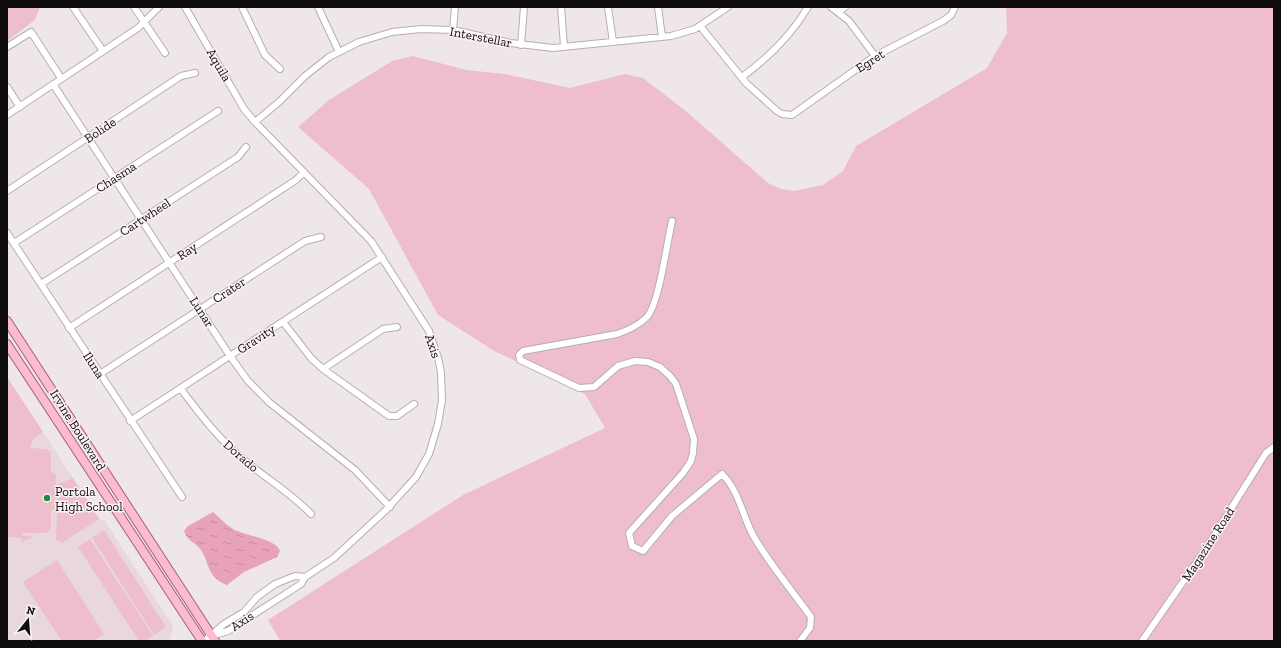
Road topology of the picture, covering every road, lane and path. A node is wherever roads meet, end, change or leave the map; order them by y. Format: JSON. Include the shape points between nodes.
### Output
{"nodes":[{"id":1,"x":73,"y":7,"type":"edge"},
{"id":2,"x":134,"y":7,"type":"edge"},
{"id":3,"x":159,"y":7,"type":"edge"},
{"id":4,"x":185,"y":7,"type":"edge"},
{"id":5,"x":242,"y":7,"type":"edge"},
{"id":6,"x":318,"y":7,"type":"edge"},
{"id":7,"x":455,"y":7,"type":"edge"},
{"id":8,"x":524,"y":7,"type":"edge"},
{"id":9,"x":560,"y":7,"type":"edge"},
{"id":10,"x":608,"y":7,"type":"edge"},
{"id":11,"x":658,"y":7,"type":"edge"},
{"id":12,"x":728,"y":7,"type":"edge"},
{"id":13,"x":808,"y":7,"type":"edge"},
{"id":14,"x":831,"y":7,"type":"edge"},
{"id":15,"x":845,"y":7,"type":"edge"},
{"id":16,"x":954,"y":8,"type":"edge"},
{"id":17,"x":838,"y":12,"type":"junction"},
{"id":18,"x":144,"y":22,"type":"junction"},
{"id":19,"x":700,"y":26,"type":"junction"},
{"id":20,"x":453,"y":30,"type":"junction"},
{"id":21,"x":662,"y":37,"type":"junction"},
{"id":22,"x":613,"y":42,"type":"junction"},
{"id":23,"x":521,"y":45,"type":"junction"},
{"id":24,"x":564,"y":46,"type":"junction"},
{"id":25,"x":7,"y":47,"type":"edge"},
{"id":26,"x":103,"y":51,"type":"junction"},
{"id":27,"x":339,"y":52,"type":"junction"},
{"id":28,"x":165,"y":53,"type":"dead end"},
{"id":29,"x":875,"y":56,"type":"junction"},
{"id":30,"x":280,"y":69,"type":"dead end"},
{"id":31,"x":195,"y":73,"type":"dead end"},
{"id":32,"x":742,"y":77,"type":"junction"},
{"id":33,"x":61,"y":78,"type":"junction"},
{"id":34,"x":53,"y":84,"type":"junction"},
{"id":35,"x":7,"y":87,"type":"edge"},
{"id":36,"x":20,"y":107,"type":"junction"},
{"id":37,"x":218,"y":111,"type":"dead end"},
{"id":38,"x":7,"y":115,"type":"edge"},
{"id":39,"x":255,"y":122,"type":"junction"},
{"id":40,"x":90,"y":138,"type":"junction"},
{"id":41,"x":246,"y":147,"type":"dead end"},
{"id":42,"x":304,"y":172,"type":"junction"},
{"id":43,"x":115,"y":177,"type":"junction"},
{"id":44,"x":7,"y":191,"type":"edge"},
{"id":45,"x":142,"y":219,"type":"junction"},
{"id":46,"x":672,"y":221,"type":"dead end"},
{"id":47,"x":7,"y":233,"type":"edge"},
{"id":48,"x":320,"y":237,"type":"dead end"},
{"id":49,"x":14,"y":244,"type":"junction"},
{"id":50,"x":382,"y":257,"type":"junction"},
{"id":51,"x":170,"y":262,"type":"junction"},
{"id":52,"x":41,"y":284,"type":"junction"},
{"id":53,"x":200,"y":309,"type":"junction"},
{"id":54,"x":7,"y":321,"type":"edge"},
{"id":55,"x":283,"y":322,"type":"junction"},
{"id":56,"x":397,"y":327,"type":"dead end"},
{"id":57,"x":69,"y":328,"type":"junction"},
{"id":58,"x":7,"y":344,"type":"edge"},
{"id":59,"x":230,"y":356,"type":"junction"},
{"id":60,"x":322,"y":369,"type":"junction"},
{"id":61,"x":100,"y":374,"type":"junction"},
{"id":62,"x":180,"y":389,"type":"junction"},
{"id":63,"x":414,"y":404,"type":"dead end"},
{"id":64,"x":130,"y":421,"type":"junction"},
{"id":65,"x":1274,"y":446,"type":"edge"},
{"id":66,"x":182,"y":498,"type":"dead end"},
{"id":67,"x":390,"y":507,"type":"junction"},
{"id":68,"x":311,"y":514,"type":"dead end"},
{"id":69,"x":305,"y":577,"type":"junction"},
{"id":70,"x":268,"y":588,"type":"junction"},
{"id":71,"x":275,"y":600,"type":"junction"},
{"id":72,"x":213,"y":639,"type":"edge"},
{"id":73,"x":203,"y":641,"type":"edge"},
{"id":74,"x":800,"y":641,"type":"edge"},
{"id":75,"x":1142,"y":641,"type":"edge"}],
"edges":[{"from":1,"to":26,"type":"street"},
{"from":2,"to":18,"type":"street"},
{"from":3,"to":18,"type":"street"},
{"from":4,"to":39,"type":"street","name":"Aquila","via":[[244,109]]},
{"from":5,"to":30,"type":"street","via":[[265,55]]},
{"from":6,"to":27,"type":"street"},
{"from":7,"to":20,"type":"street"},
{"from":8,"to":23,"type":"street"},
{"from":9,"to":24,"type":"street"},
{"from":10,"to":22,"type":"street"},
{"from":11,"to":21,"type":"street"},
{"from":12,"to":19,"type":"street","name":"Interstellar"},
{"from":13,"to":32,"type":"street","via":[[798,24],[775,50]]},
{"from":14,"to":17,"type":"street"},
{"from":15,"to":17,"type":"street"},
{"from":16,"to":29,"type":"street","name":"Egret","via":[[943,22]]},
{"from":17,"to":29,"type":"street","via":[[859,32]]},
{"from":18,"to":26,"type":"street"},
{"from":18,"to":28,"type":"street"},
{"from":19,"to":21,"type":"street","name":"Interstellar","via":[[684,33]]},
{"from":19,"to":32,"type":"street"},
{"from":20,"to":23,"type":"street","name":"Interstellar"},
{"from":20,"to":27,"type":"street","name":"Interstellar","via":[[421,29],[392,32],[359,42]]},
{"from":21,"to":22,"type":"street","name":"Interstellar"},
{"from":22,"to":24,"type":"street","name":"Interstellar"},
{"from":23,"to":24,"type":"street","name":"Interstellar"},
{"from":25,"to":33,"type":"street","via":[[31,32]]},
{"from":26,"to":33,"type":"street"},
{"from":27,"to":39,"type":"street","name":"Interstellar","via":[[316,66]]},
{"from":29,"to":32,"type":"street","name":"Egret","via":[[798,111],[787,115],[777,111]]},
{"from":31,"to":40,"type":"street","name":"Bolide","via":[[181,76]]},
{"from":33,"to":34,"type":"street"},
{"from":34,"to":36,"type":"street"},
{"from":34,"to":40,"type":"street","name":"Lunar"},
{"from":35,"to":36,"type":"street"},
{"from":36,"to":38,"type":"street"},
{"from":37,"to":43,"type":"street","name":"Chasma"},
{"from":39,"to":42,"type":"street","name":"Axis"},
{"from":40,"to":43,"type":"street","name":"Lunar"},
{"from":40,"to":44,"type":"street","name":"Bolide"},
{"from":41,"to":45,"type":"street","name":"Cartwheel","via":[[238,157]]},
{"from":42,"to":50,"type":"street","name":"Axis","via":[[362,230]]},
{"from":42,"to":51,"type":"street","name":"Ray","via":[[296,180]]},
{"from":43,"to":45,"type":"street","name":"Lunar"},
{"from":43,"to":49,"type":"street","name":"Chasma"},
{"from":45,"to":51,"type":"street","name":"Lunar"},
{"from":45,"to":52,"type":"street","name":"Cartwheel"},
{"from":46,"to":74,"type":"street","via":[[654,303],[647,317],[631,329],[617,334],[523,351],[519,355],[520,360],[579,388],[594,386],[618,366],[635,361],[648,362],[660,367],[670,376],[676,384],[694,439],[693,453],[683,473],[629,533],[632,546],[643,551],[672,516],[722,474],[738,496],[754,536],[811,617],[810,628]]},
{"from":47,"to":49,"type":"street","name":"Iluna"},
{"from":48,"to":53,"type":"street","name":"Crater","via":[[305,241]]},
{"from":49,"to":52,"type":"street","name":"Iluna"},
{"from":50,"to":55,"type":"street","name":"Gravity"},
{"from":50,"to":67,"type":"street","name":"Axis","via":[[428,331],[438,358],[442,387],[441,414],[429,454],[416,477]]},
{"from":51,"to":53,"type":"street","name":"Lunar"},
{"from":51,"to":57,"type":"street","name":"Ray"},
{"from":52,"to":57,"type":"street","name":"Iluna"},
{"from":53,"to":59,"type":"street","name":"Lunar"},
{"from":53,"to":61,"type":"street","name":"Crater"},
{"from":54,"to":72,"type":"main road","name":"Irvine Boulevard"},
{"from":55,"to":59,"type":"street","name":"Gravity"},
{"from":55,"to":60,"type":"street"},
{"from":56,"to":60,"type":"street","via":[[383,329]]},
{"from":57,"to":61,"type":"street","name":"Iluna"},
{"from":58,"to":73,"type":"main road","name":"Irvine Boulevard"},
{"from":59,"to":62,"type":"street","name":"Gravity"},
{"from":59,"to":67,"type":"street","name":"Lunar","via":[[248,381],[270,403],[355,470]]},
{"from":60,"to":63,"type":"street","via":[[389,416],[397,416]]},
{"from":61,"to":64,"type":"street","name":"Iluna"},
{"from":62,"to":64,"type":"street","name":"Gravity"},
{"from":62,"to":68,"type":"street","name":"Dorado","via":[[233,450],[296,499]]},
{"from":64,"to":66,"type":"street","name":"Iluna"},
{"from":65,"to":75,"type":"street","name":"Magazine Road","via":[[1266,453],[1205,550]]},
{"from":67,"to":69,"type":"street","name":"Axis","via":[[334,558]]},
{"from":69,"to":70,"type":"street","name":"Axis","via":[[298,575]]},
{"from":69,"to":71,"type":"street","name":"Axis","via":[[301,584]]},
{"from":70,"to":71,"type":"street"},
{"from":70,"to":72,"type":"street","name":"Axis","via":[[257,596],[244,612],[224,624]]},
{"from":71,"to":72,"type":"street","name":"Axis"},
{"from":72,"to":73,"type":"street"}]}
